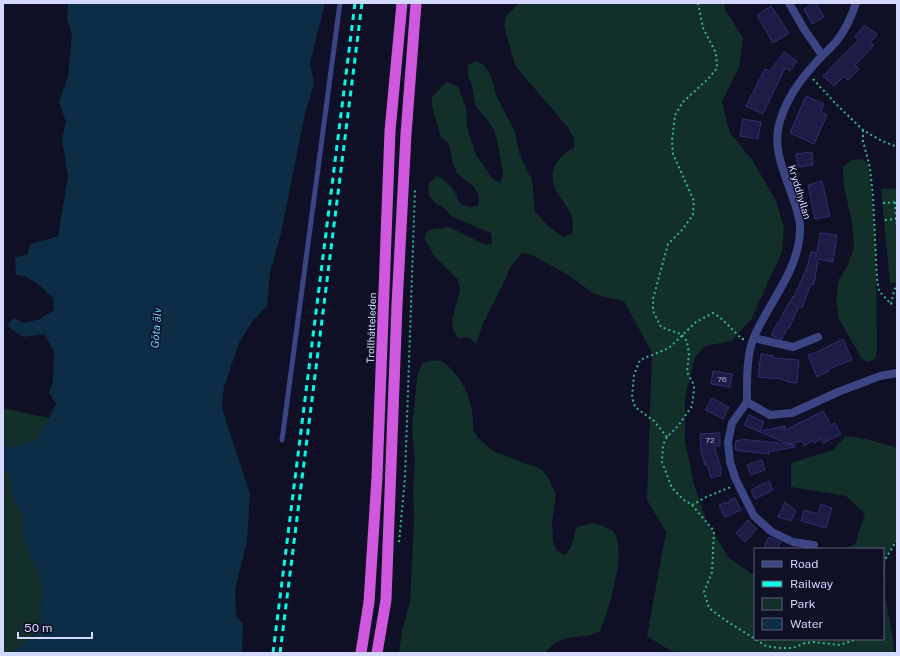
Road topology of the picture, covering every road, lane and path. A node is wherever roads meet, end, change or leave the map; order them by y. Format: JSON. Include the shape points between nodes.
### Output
{"nodes":[{"id":1,"x":340,"y":3,"type":"edge"},
{"id":2,"x":402,"y":3,"type":"edge"},
{"id":3,"x":416,"y":3,"type":"edge"},
{"id":4,"x":698,"y":3,"type":"edge"},
{"id":5,"x":789,"y":3,"type":"edge"},
{"id":6,"x":856,"y":3,"type":"edge"},
{"id":7,"x":822,"y":55,"type":"junction"},
{"id":8,"x":807,"y":72,"type":"junction"},
{"id":9,"x":863,"y":130,"type":"junction"},
{"id":10,"x":897,"y":147,"type":"edge"},
{"id":11,"x":415,"y":182,"type":"dead end"},
{"id":12,"x":896,"y":202,"type":"edge"},
{"id":13,"x":883,"y":203,"type":"dead end"},
{"id":14,"x":897,"y":219,"type":"edge"},
{"id":15,"x":885,"y":220,"type":"dead end"},
{"id":16,"x":897,"y":228,"type":"edge"},
{"id":17,"x":897,"y":284,"type":"edge"},
{"id":18,"x":682,"y":336,"type":"junction"},
{"id":19,"x":818,"y":337,"type":"dead end"},
{"id":20,"x":754,"y":338,"type":"junction"},
{"id":21,"x":897,"y":373,"type":"edge"},
{"id":22,"x":747,"y":402,"type":"junction"},
{"id":23,"x":667,"y":437,"type":"junction"},
{"id":24,"x":282,"y":440,"type":"dead end"},
{"id":25,"x":738,"y":484,"type":"junction"},
{"id":26,"x":692,"y":504,"type":"junction"},
{"id":27,"x":897,"y":540,"type":"edge"},
{"id":28,"x":814,"y":545,"type":"dead end"},
{"id":29,"x":399,"y":548,"type":"dead end"},
{"id":30,"x":884,"y":561,"type":"edge"},
{"id":31,"x":754,"y":639,"type":"edge"},
{"id":32,"x":756,"y":640,"type":"edge"},
{"id":33,"x":853,"y":640,"type":"edge"},
{"id":34,"x":361,"y":653,"type":"edge"},
{"id":35,"x":377,"y":653,"type":"edge"}],
"edges":[{"from":1,"to":24,"type":"lane"},
{"from":2,"to":34,"type":"highway","name":"Trollhätteleden","via":[[390,131],[376,501],[369,602]]},
{"from":3,"to":35,"type":"highway","via":[[397,305],[386,600]]},
{"from":4,"to":18,"type":"path","via":[[703,28],[716,53],[718,68],[683,102],[676,115],[673,154],[694,201],[693,215],[668,244],[653,299],[653,311],[661,327]]},
{"from":5,"to":7,"type":"street"},
{"from":6,"to":7,"type":"street","name":"Kryddhyllan","via":[[850,20],[838,39]]},
{"from":7,"to":8,"type":"street","name":"Kryddhyllan"},
{"from":8,"to":9,"type":"path"},
{"from":8,"to":20,"type":"street","name":"Kryddhyllan","via":[[791,95],[780,119],[777,138],[778,155],[800,225],[798,250],[787,277]]},
{"from":9,"to":10,"type":"path"},
{"from":9,"to":17,"type":"path","via":[[870,168],[877,279],[879,290],[891,304]]},
{"from":11,"to":29,"type":"path","via":[[405,478]]},
{"from":12,"to":13,"type":"path"},
{"from":12,"to":14,"type":"path"},
{"from":14,"to":15,"type":"path"},
{"from":14,"to":16,"type":"path"},
{"from":18,"to":20,"type":"path","via":[[696,322],[713,313],[721,317],[742,339]]},
{"from":18,"to":23,"type":"path","via":[[687,341],[689,354],[687,372],[694,385],[692,406]]},
{"from":18,"to":23,"type":"path","via":[[669,348],[640,360],[634,375],[632,397],[635,407],[654,421]]},
{"from":19,"to":20,"type":"street","via":[[793,347]]},
{"from":20,"to":22,"type":"street","name":"Kryddhyllan","via":[[746,372]]},
{"from":21,"to":22,"type":"street","via":[[880,376],[792,413],[770,414]]},
{"from":22,"to":25,"type":"street","via":[[732,423],[728,442],[730,462]]},
{"from":23,"to":26,"type":"path","via":[[663,445],[662,462],[672,488]]},
{"from":25,"to":26,"type":"path"},
{"from":25,"to":28,"type":"street","via":[[754,516],[772,532],[793,542]]},
{"from":26,"to":31,"type":"path","via":[[714,531],[712,572],[704,592],[710,608]]},
{"from":27,"to":30,"type":"path"},
{"from":32,"to":33,"type":"path","via":[[766,646],[793,648],[805,643],[840,645]]}]}
